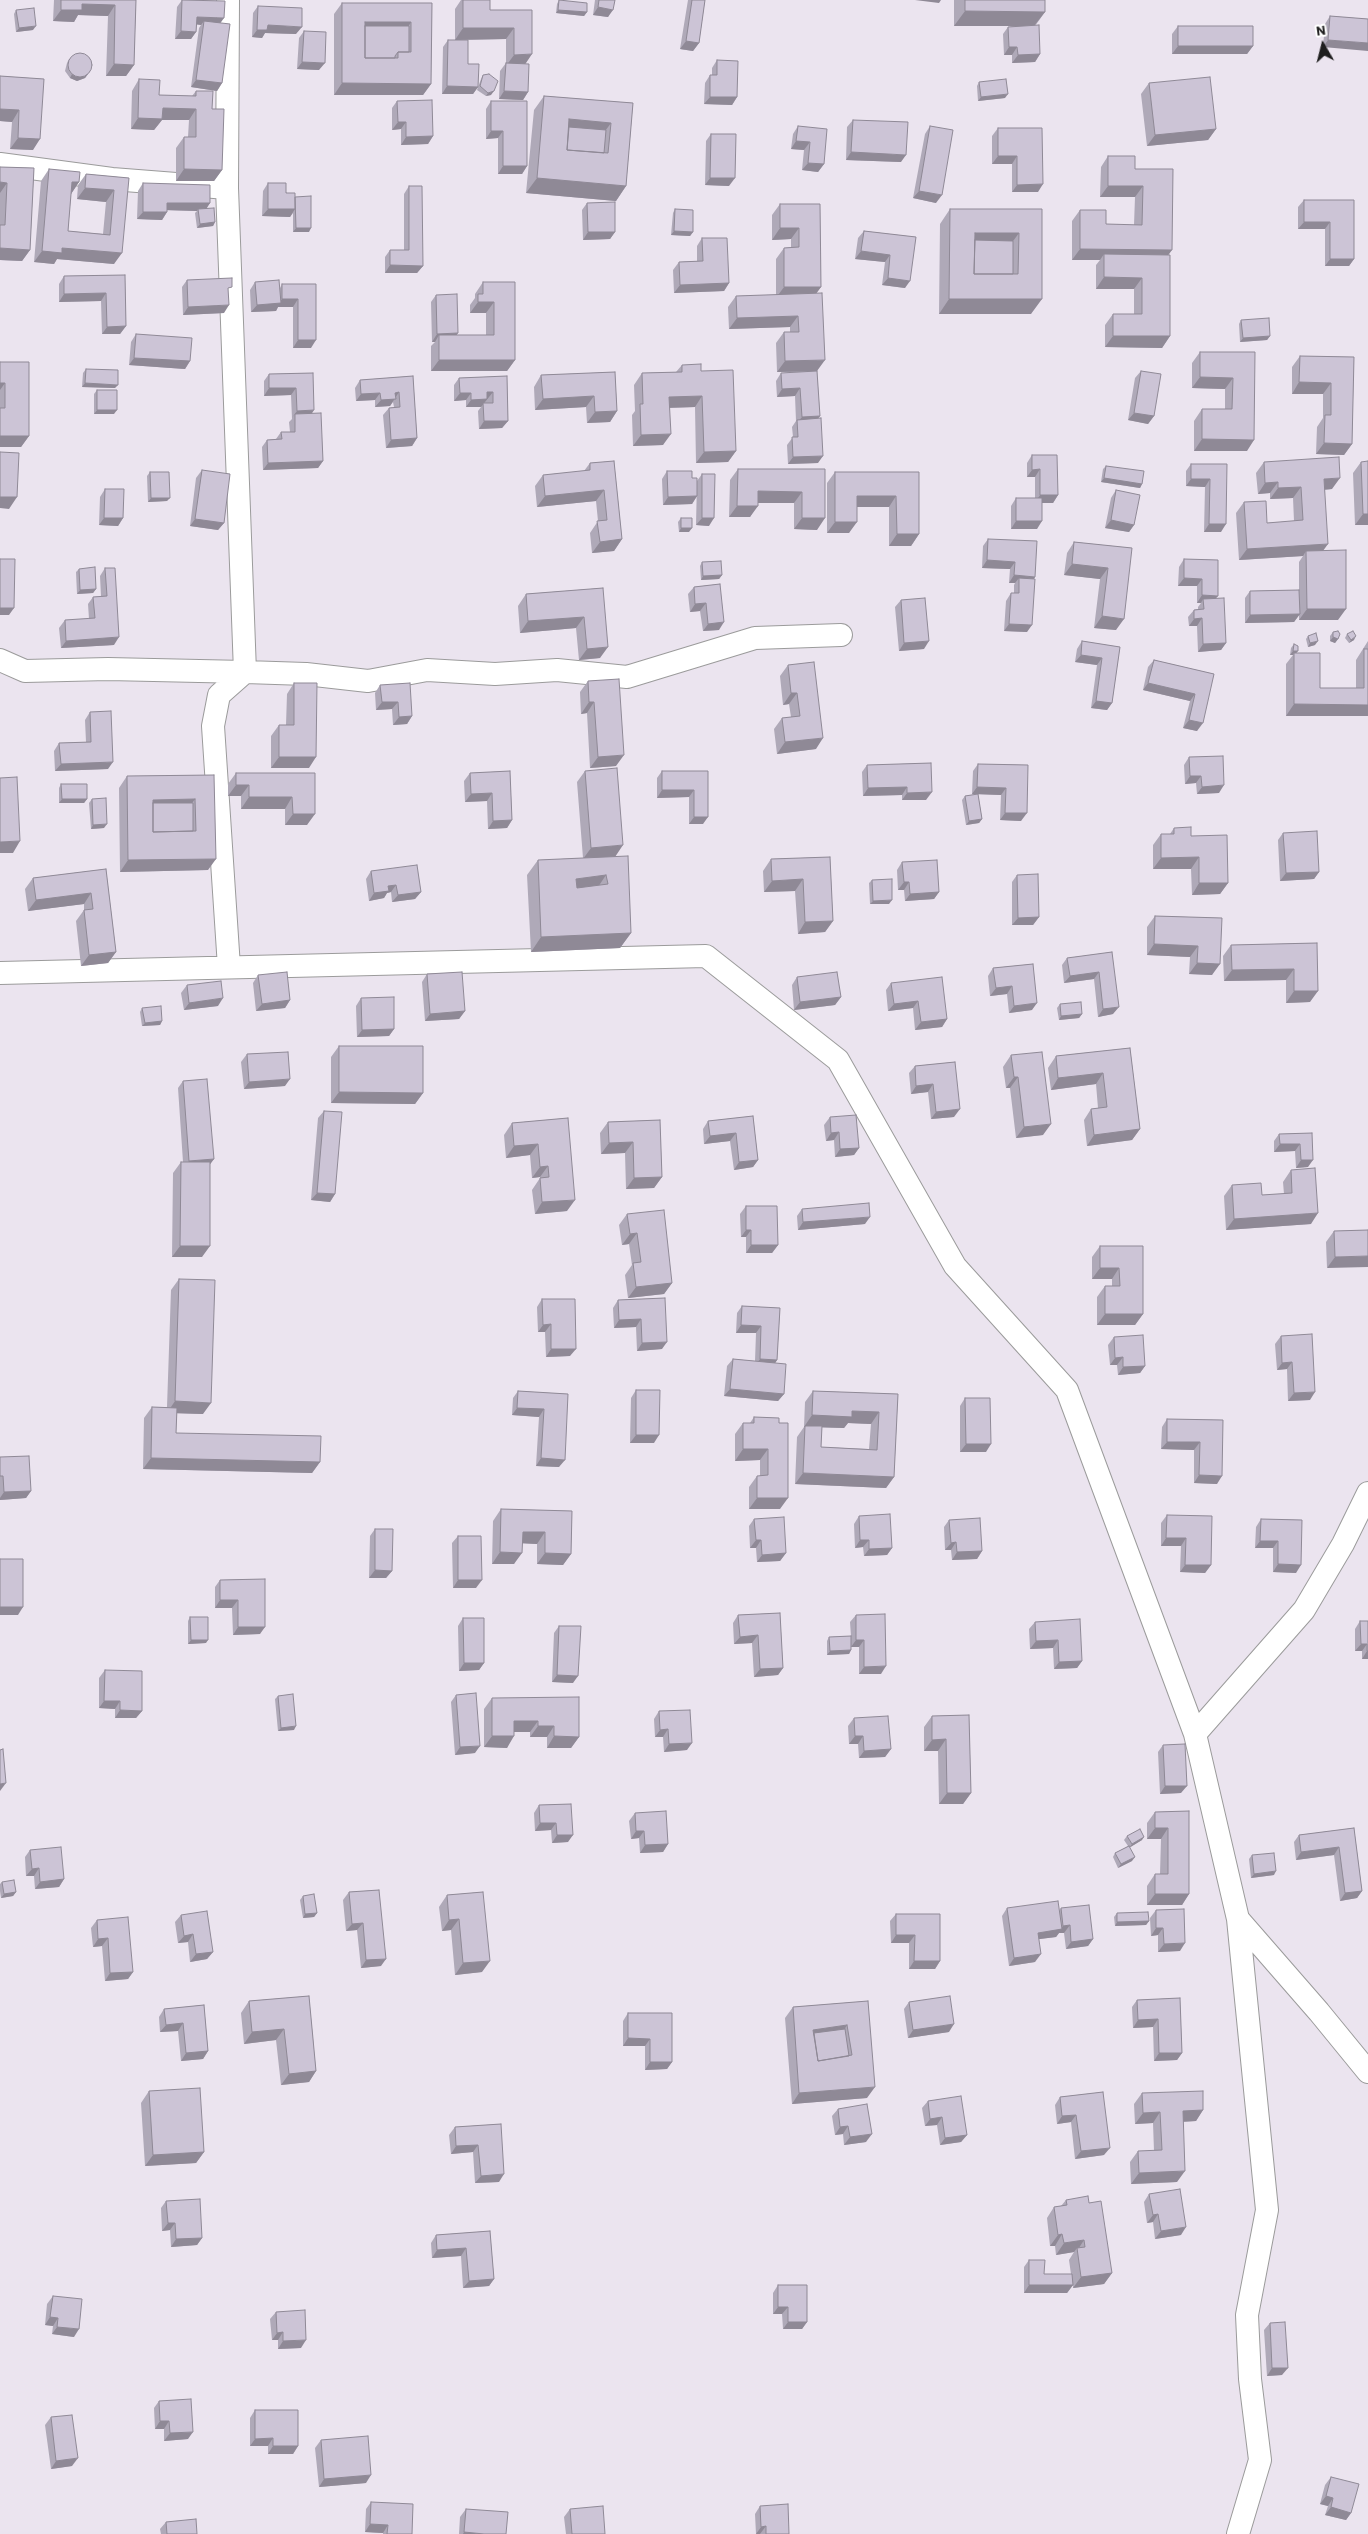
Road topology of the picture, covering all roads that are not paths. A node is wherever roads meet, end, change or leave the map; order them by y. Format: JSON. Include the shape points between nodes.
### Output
{"nodes":[{"id":1,"x":228,"y":0,"type":"edge"},
{"id":2,"x":0,"y":164,"type":"edge"},
{"id":3,"x":228,"y":188,"type":"junction"},
{"id":4,"x":842,"y":635,"type":"dead end"},
{"id":5,"x":0,"y":660,"type":"edge"},
{"id":6,"x":245,"y":672,"type":"junction"},
{"id":7,"x":229,"y":967,"type":"junction"},
{"id":8,"x":0,"y":973,"type":"edge"},
{"id":9,"x":1368,"y":1493,"type":"edge"},
{"id":10,"x":1195,"y":1734,"type":"junction"},
{"id":11,"x":1238,"y":1918,"type":"junction"},
{"id":12,"x":1368,"y":2072,"type":"edge"},
{"id":13,"x":1238,"y":2534,"type":"edge"}],
"edges":[{"from":1,"to":3,"type":"street"},
{"from":2,"to":3,"type":"street","via":[[112,179]]},
{"from":3,"to":6,"type":"street"},
{"from":4,"to":6,"type":"street","via":[[755,638],[627,677],[557,670],[495,674],[427,670],[368,681]]},
{"from":5,"to":6,"type":"street","via":[[25,671]]},
{"from":6,"to":7,"type":"street","via":[[219,695],[214,726]]},
{"from":7,"to":8,"type":"street"},
{"from":7,"to":10,"type":"street","via":[[706,956],[838,1060],[955,1266],[1067,1390]]},
{"from":9,"to":10,"type":"street","via":[[1343,1544],[1304,1610]]},
{"from":10,"to":11,"type":"street"},
{"from":11,"to":12,"type":"street"},
{"from":11,"to":13,"type":"street","via":[[1267,2210],[1247,2315],[1250,2379],[1260,2460]]}]}
